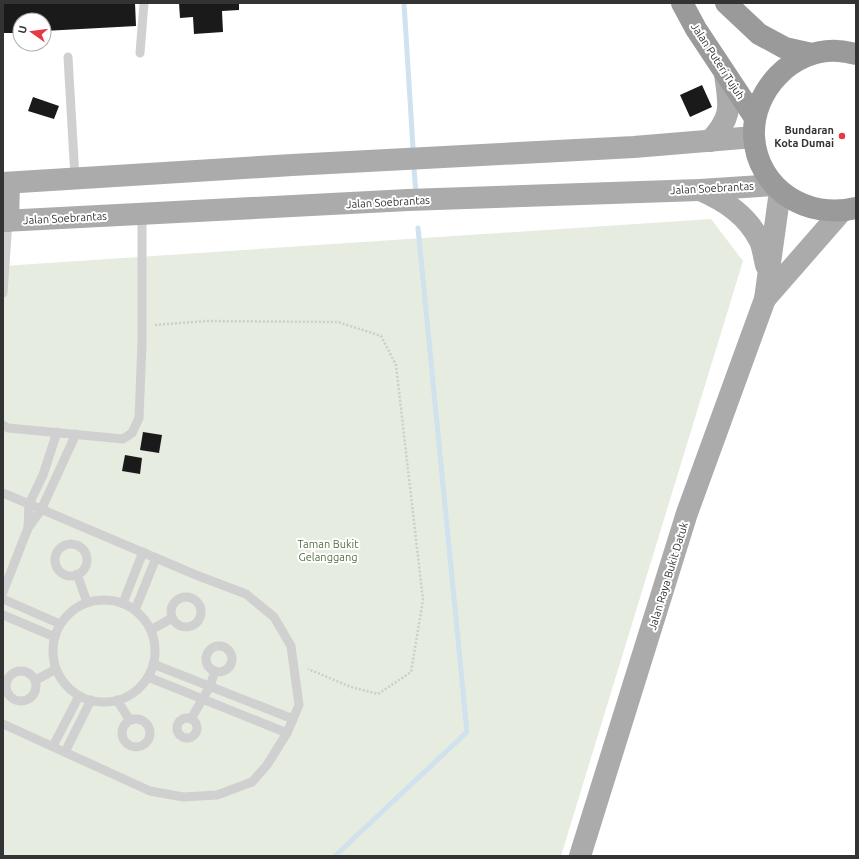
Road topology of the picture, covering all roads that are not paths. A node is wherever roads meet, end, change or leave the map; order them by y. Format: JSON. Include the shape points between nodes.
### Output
{"nodes":[{"id":1,"x":144,"y":3,"type":"edge"},
{"id":2,"x":682,"y":3,"type":"edge"},
{"id":3,"x":726,"y":3,"type":"edge"},
{"id":4,"x":140,"y":53,"type":"dead end"},
{"id":5,"x":812,"y":54,"type":"junction"},
{"id":6,"x":856,"y":54,"type":"edge"},
{"id":7,"x":68,"y":57,"type":"dead end"},
{"id":8,"x":725,"y":74,"type":"junction"},
{"id":9,"x":755,"y":127,"type":"junction"},
{"id":10,"x":710,"y":141,"type":"junction"},
{"id":11,"x":75,"y":178,"type":"junction"},
{"id":12,"x":6,"y":183,"type":"edge"},
{"id":13,"x":777,"y":188,"type":"junction"},
{"id":14,"x":700,"y":190,"type":"junction"},
{"id":15,"x":848,"y":210,"type":"edge"},
{"id":16,"x":142,"y":214,"type":"junction"},
{"id":17,"x":5,"y":221,"type":"edge"},
{"id":18,"x":768,"y":272,"type":"junction"},
{"id":19,"x":3,"y":293,"type":"edge"},
{"id":20,"x":764,"y":299,"type":"junction"},
{"id":21,"x":3,"y":425,"type":"edge"},
{"id":22,"x":57,"y":432,"type":"junction"},
{"id":23,"x":76,"y":434,"type":"junction"},
{"id":24,"x":3,"y":493,"type":"edge"},
{"id":25,"x":29,"y":504,"type":"junction"},
{"id":26,"x":41,"y":510,"type":"junction"},
{"id":27,"x":28,"y":528,"type":"junction"},
{"id":28,"x":143,"y":552,"type":"junction"},
{"id":29,"x":156,"y":558,"type":"junction"},
{"id":30,"x":77,"y":574,"type":"dead end"},
{"id":31,"x":3,"y":592,"type":"edge"},
{"id":32,"x":3,"y":599,"type":"edge"},
{"id":33,"x":87,"y":602,"type":"junction"},
{"id":34,"x":123,"y":603,"type":"junction"},
{"id":35,"x":135,"y":610,"type":"junction"},
{"id":36,"x":3,"y":615,"type":"edge"},
{"id":37,"x":172,"y":618,"type":"dead end"},
{"id":38,"x":60,"y":624,"type":"junction"},
{"id":39,"x":151,"y":630,"type":"junction"},
{"id":40,"x":54,"y":637,"type":"junction"},
{"id":41,"x":153,"y":664,"type":"junction"},
{"id":42,"x":56,"y":669,"type":"junction"},
{"id":43,"x":215,"y":671,"type":"dead end"},
{"id":44,"x":148,"y":677,"type":"junction"},
{"id":45,"x":36,"y":680,"type":"dead end"},
{"id":46,"x":210,"y":686,"type":"junction"},
{"id":47,"x":79,"y":696,"type":"junction"},
{"id":48,"x":204,"y":699,"type":"junction"},
{"id":49,"x":91,"y":700,"type":"junction"},
{"id":50,"x":117,"y":700,"type":"junction"},
{"id":51,"x":129,"y":719,"type":"dead end"},
{"id":52,"x":191,"y":719,"type":"dead end"},
{"id":53,"x":292,"y":719,"type":"junction"},
{"id":54,"x":3,"y":724,"type":"edge"},
{"id":55,"x":287,"y":733,"type":"junction"},
{"id":56,"x":53,"y":746,"type":"junction"},
{"id":57,"x":65,"y":752,"type":"junction"},
{"id":58,"x":580,"y":856,"type":"edge"}],
"edges":[{"from":1,"to":4,"type":"lane"},
{"from":2,"to":8,"type":"highway","name":"Jalan Puteri Tujuh"},
{"from":3,"to":5,"type":"highway","via":[[759,34],[786,48]]},
{"from":5,"to":6,"type":"highway","via":[[838,51]]},
{"from":5,"to":9,"type":"highway","via":[[792,63],[775,78],[762,96]]},
{"from":7,"to":11,"type":"lane"},
{"from":8,"to":9,"type":"highway","name":"Jalan Puteri Tujuh"},
{"from":8,"to":10,"type":"main road","via":[[729,108],[721,129]]},
{"from":9,"to":10,"type":"main road"},
{"from":9,"to":13,"type":"highway","via":[[760,162]]},
{"from":10,"to":11,"type":"main road","via":[[634,148]]},
{"from":11,"to":12,"type":"main road"},
{"from":12,"to":17,"type":"main road"},
{"from":13,"to":14,"type":"main road","name":"Jalan Soebrantas"},
{"from":13,"to":15,"type":"highway","via":[[798,204],[819,210]]},
{"from":13,"to":18,"type":"main road","name":"Jalan Raya Bukit Datuk"},
{"from":14,"to":16,"type":"main road","name":"Jalan Soebrantas","via":[[408,200]]},
{"from":14,"to":18,"type":"main road","via":[[719,198],[741,214],[760,241]]},
{"from":15,"to":20,"type":"main road","name":"Jalan Raya Bukit Datuk"},
{"from":16,"to":17,"type":"main road","name":"Jalan Soebrantas"},
{"from":16,"to":23,"type":"lane","via":[[139,418],[132,433],[123,439]]},
{"from":17,"to":19,"type":"lane"},
{"from":18,"to":20,"type":"main road","name":"Jalan Raya Bukit Datuk"},
{"from":20,"to":58,"type":"main road","name":"Jalan Raya Bukit Datuk","via":[[687,513]]},
{"from":21,"to":22,"type":"lane","via":[[8,428]]},
{"from":22,"to":23,"type":"lane"},
{"from":22,"to":25,"type":"lane"},
{"from":23,"to":26,"type":"lane"},
{"from":24,"to":25,"type":"lane"},
{"from":25,"to":26,"type":"lane"},
{"from":25,"to":27,"type":"lane"},
{"from":26,"to":27,"type":"lane"},
{"from":26,"to":28,"type":"lane"},
{"from":27,"to":31,"type":"lane"},
{"from":28,"to":29,"type":"lane"},
{"from":28,"to":34,"type":"lane"},
{"from":29,"to":35,"type":"lane"},
{"from":29,"to":53,"type":"lane","via":[[246,594],[274,617],[291,646],[298,705]]},
{"from":30,"to":33,"type":"lane"},
{"from":32,"to":38,"type":"lane"},
{"from":33,"to":34,"type":"lane","via":[[99,599]]},
{"from":33,"to":38,"type":"lane","via":[[67,615]]},
{"from":34,"to":35,"type":"lane"},
{"from":35,"to":39,"type":"lane"},
{"from":36,"to":40,"type":"lane"},
{"from":37,"to":39,"type":"lane"},
{"from":38,"to":40,"type":"lane"},
{"from":39,"to":41,"type":"lane","via":[[154,642]]},
{"from":40,"to":42,"type":"lane","via":[[53,658]]},
{"from":41,"to":44,"type":"lane"},
{"from":41,"to":46,"type":"lane"},
{"from":42,"to":45,"type":"lane"},
{"from":42,"to":47,"type":"lane","via":[[69,689]]},
{"from":43,"to":46,"type":"lane"},
{"from":44,"to":48,"type":"lane"},
{"from":44,"to":50,"type":"lane","via":[[134,692]]},
{"from":46,"to":48,"type":"lane"},
{"from":46,"to":53,"type":"lane"},
{"from":47,"to":49,"type":"lane"},
{"from":47,"to":56,"type":"lane"},
{"from":48,"to":52,"type":"lane"},
{"from":48,"to":55,"type":"lane"},
{"from":49,"to":50,"type":"lane"},
{"from":49,"to":57,"type":"lane"},
{"from":50,"to":51,"type":"lane"},
{"from":53,"to":55,"type":"lane"},
{"from":54,"to":56,"type":"lane"},
{"from":55,"to":57,"type":"lane","via":[[252,782],[217,795],[183,797],[150,791]]},
{"from":56,"to":57,"type":"lane"}]}
